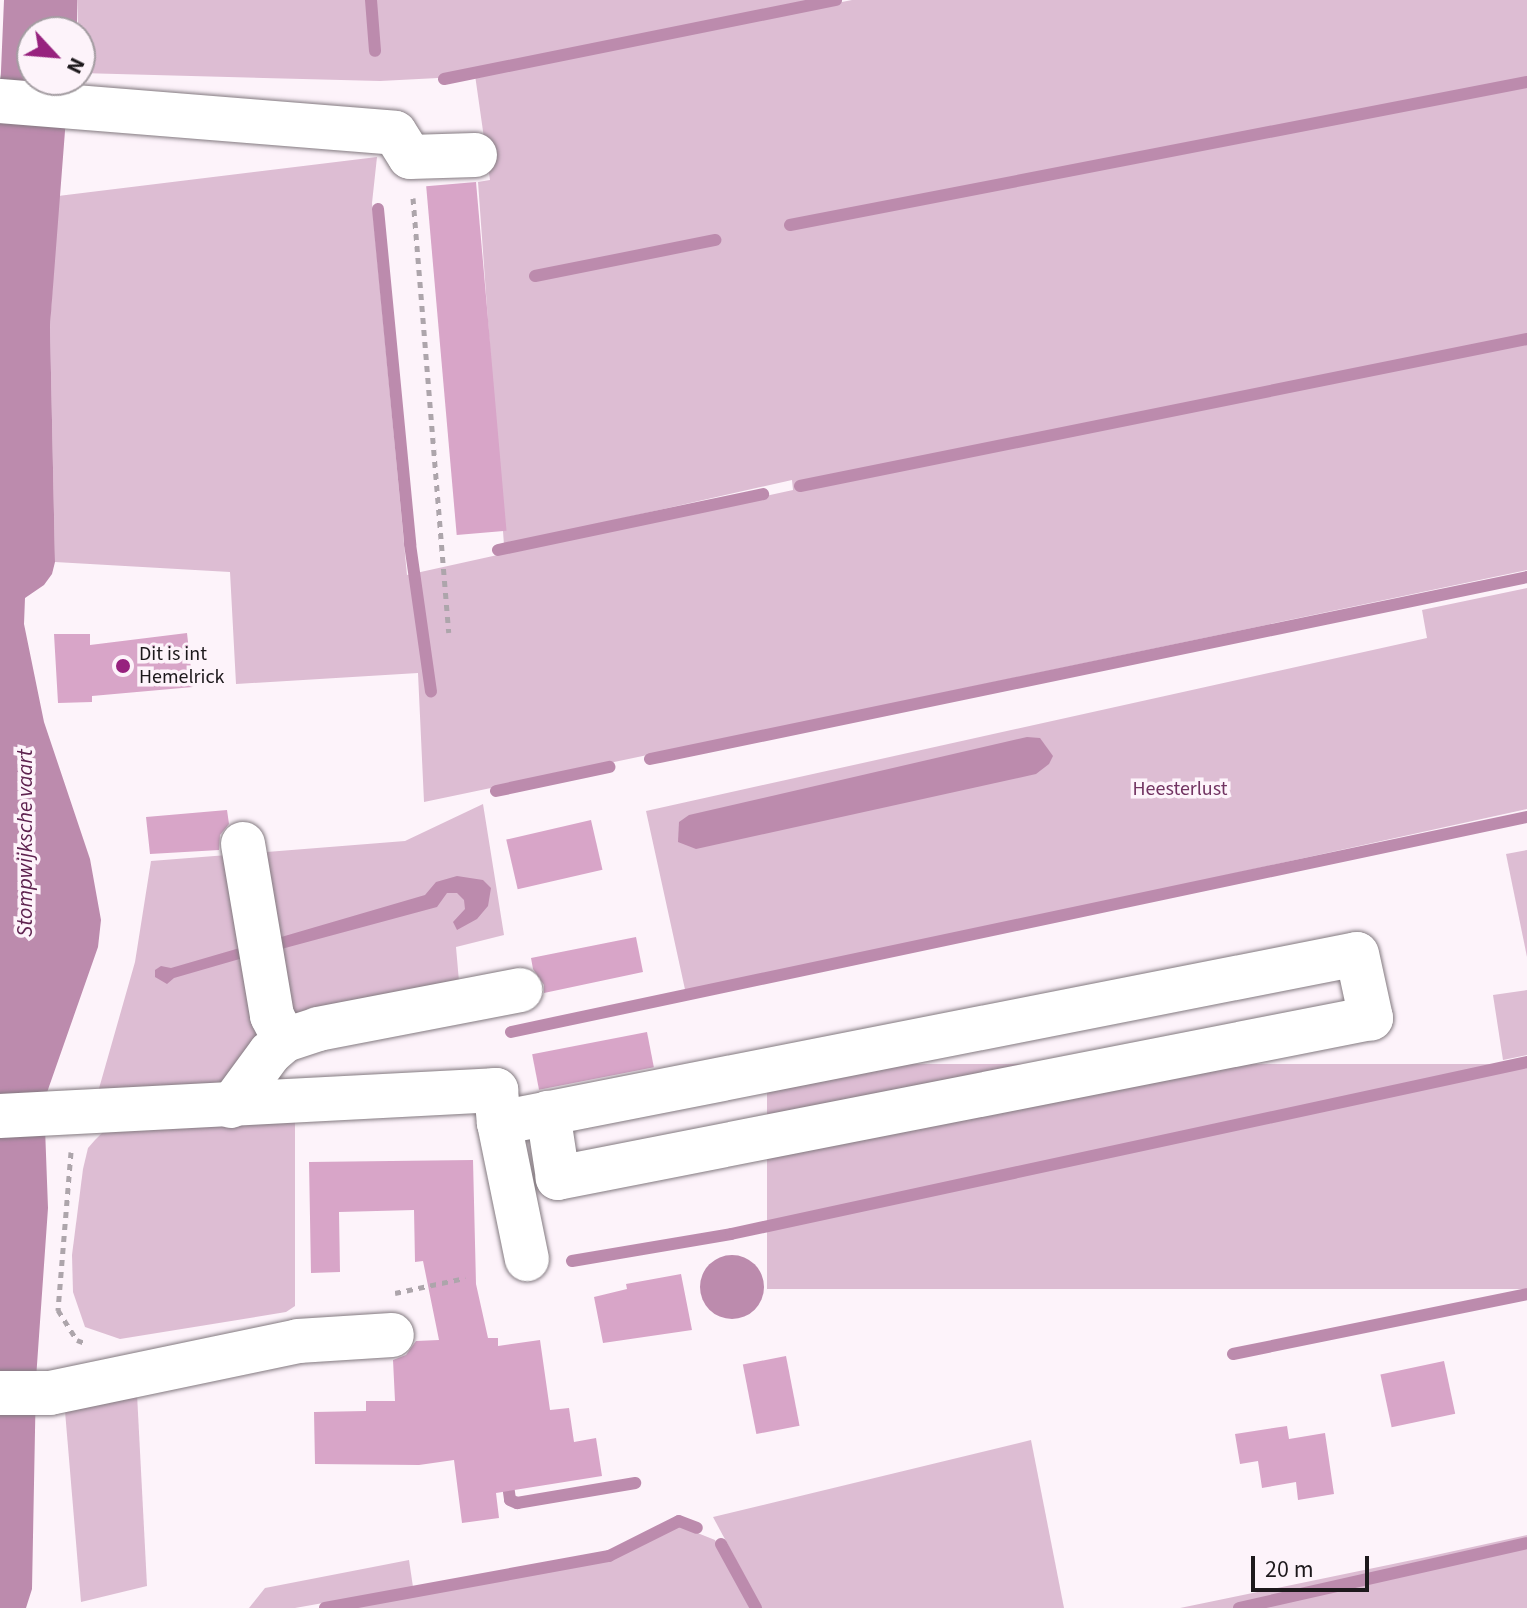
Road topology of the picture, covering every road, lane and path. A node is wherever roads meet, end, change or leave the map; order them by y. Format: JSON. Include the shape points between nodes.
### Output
{"nodes":[{"id":1,"x":0,"y":101,"type":"edge"},
{"id":2,"x":475,"y":155,"type":"dead end"},
{"id":3,"x":410,"y":157,"type":"junction"},
{"id":4,"x":449,"y":633,"type":"dead end"},
{"id":5,"x":243,"y":844,"type":"dead end"},
{"id":6,"x":520,"y":990,"type":"dead end"},
{"id":7,"x":285,"y":1040,"type":"junction"},
{"id":8,"x":231,"y":1106,"type":"junction"},
{"id":9,"x":548,"y":1113,"type":"junction"},
{"id":10,"x":0,"y":1116,"type":"edge"},
{"id":11,"x":61,"y":1116,"type":"junction"},
{"id":12,"x":499,"y":1123,"type":"junction"},
{"id":13,"x":527,"y":1259,"type":"dead end"},
{"id":14,"x":465,"y":1278,"type":"dead end"},
{"id":15,"x":390,"y":1315,"type":"joint"},
{"id":16,"x":88,"y":1344,"type":"dead end"},
{"id":17,"x":0,"y":1393,"type":"edge"}],
"edges":[{"from":1,"to":3,"type":"lane","via":[[395,133]]},
{"from":2,"to":3,"type":"lane"},
{"from":3,"to":4,"type":"path"},
{"from":5,"to":7,"type":"lane","via":[[272,1016]]},
{"from":6,"to":7,"type":"lane"},
{"from":7,"to":8,"type":"lane"},
{"from":8,"to":11,"type":"lane"},
{"from":8,"to":12,"type":"lane","via":[[496,1090]]},
{"from":9,"to":9,"type":"lane","via":[[1357,954],[1371,1018],[558,1178]]},
{"from":9,"to":12,"type":"lane"},
{"from":10,"to":11,"type":"lane"},
{"from":11,"to":16,"type":"path","via":[[71,1172],[58,1310],[77,1340]]},
{"from":12,"to":13,"type":"lane"},
{"from":14,"to":15,"type":"path"},
{"from":15,"to":17,"type":"lane","via":[[298,1341],[50,1393]]}]}
